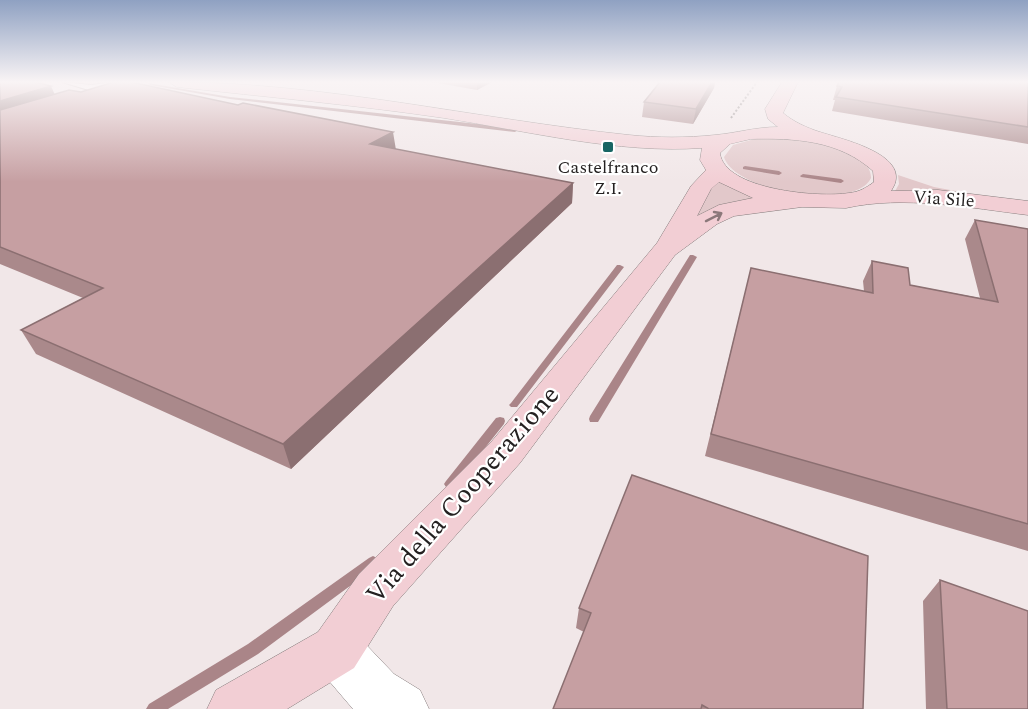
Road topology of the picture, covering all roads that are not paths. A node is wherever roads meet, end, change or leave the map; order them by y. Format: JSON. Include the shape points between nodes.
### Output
{"nodes":[{"id":1,"x":458,"y":115,"type":"edge"},
{"id":2,"x":774,"y":115,"type":"edge"},
{"id":3,"x":732,"y":128,"type":"junction"},
{"id":4,"x":607,"y":138,"type":"junction"},
{"id":5,"x":822,"y":139,"type":"junction"},
{"id":6,"x":879,"y":165,"type":"junction"},
{"id":7,"x":715,"y":168,"type":"junction"},
{"id":8,"x":859,"y":198,"type":"junction"},
{"id":9,"x":802,"y":200,"type":"junction"},
{"id":10,"x":1028,"y":204,"type":"edge"},
{"id":11,"x":666,"y":249,"type":"junction"},
{"id":12,"x":336,"y":650,"type":"junction"},
{"id":13,"x":235,"y":709,"type":"edge"},
{"id":14,"x":401,"y":709,"type":"edge"}],
"edges":[{"from":1,"to":4,"type":"street"},
{"from":2,"to":5,"type":"street","via":[[792,128]]},
{"from":3,"to":4,"type":"street","via":[[672,144]]},
{"from":3,"to":5,"type":"street"},
{"from":3,"to":7,"type":"street","via":[[711,149],[709,157]]},
{"from":4,"to":7,"type":"street","via":[[665,150]]},
{"from":5,"to":6,"type":"street","name":"Via Sile","via":[[856,150]]},
{"from":6,"to":8,"type":"street","via":[[886,176],[883,187]]},
{"from":6,"to":10,"type":"street","name":"Via Sile","via":[[944,186]]},
{"from":7,"to":9,"type":"street","via":[[734,182],[758,191]]},
{"from":7,"to":11,"type":"street","name":"Via della Cooperazione"},
{"from":8,"to":9,"type":"street","name":"Via Sile","via":[[833,202]]},
{"from":8,"to":10,"type":"street","name":"Via Sile","via":[[915,196]]},
{"from":11,"to":9,"type":"street","name":"Via della Cooperazione","one_way":true,"via":[[708,219],[728,210],[762,202]]},
{"from":11,"to":12,"type":"street","name":"Via della Cooperazione","via":[[506,452],[376,590]]},
{"from":12,"to":13,"type":"street","name":"Via della Cooperazione"},
{"from":12,"to":14,"type":"street","via":[[375,693]]}]}
